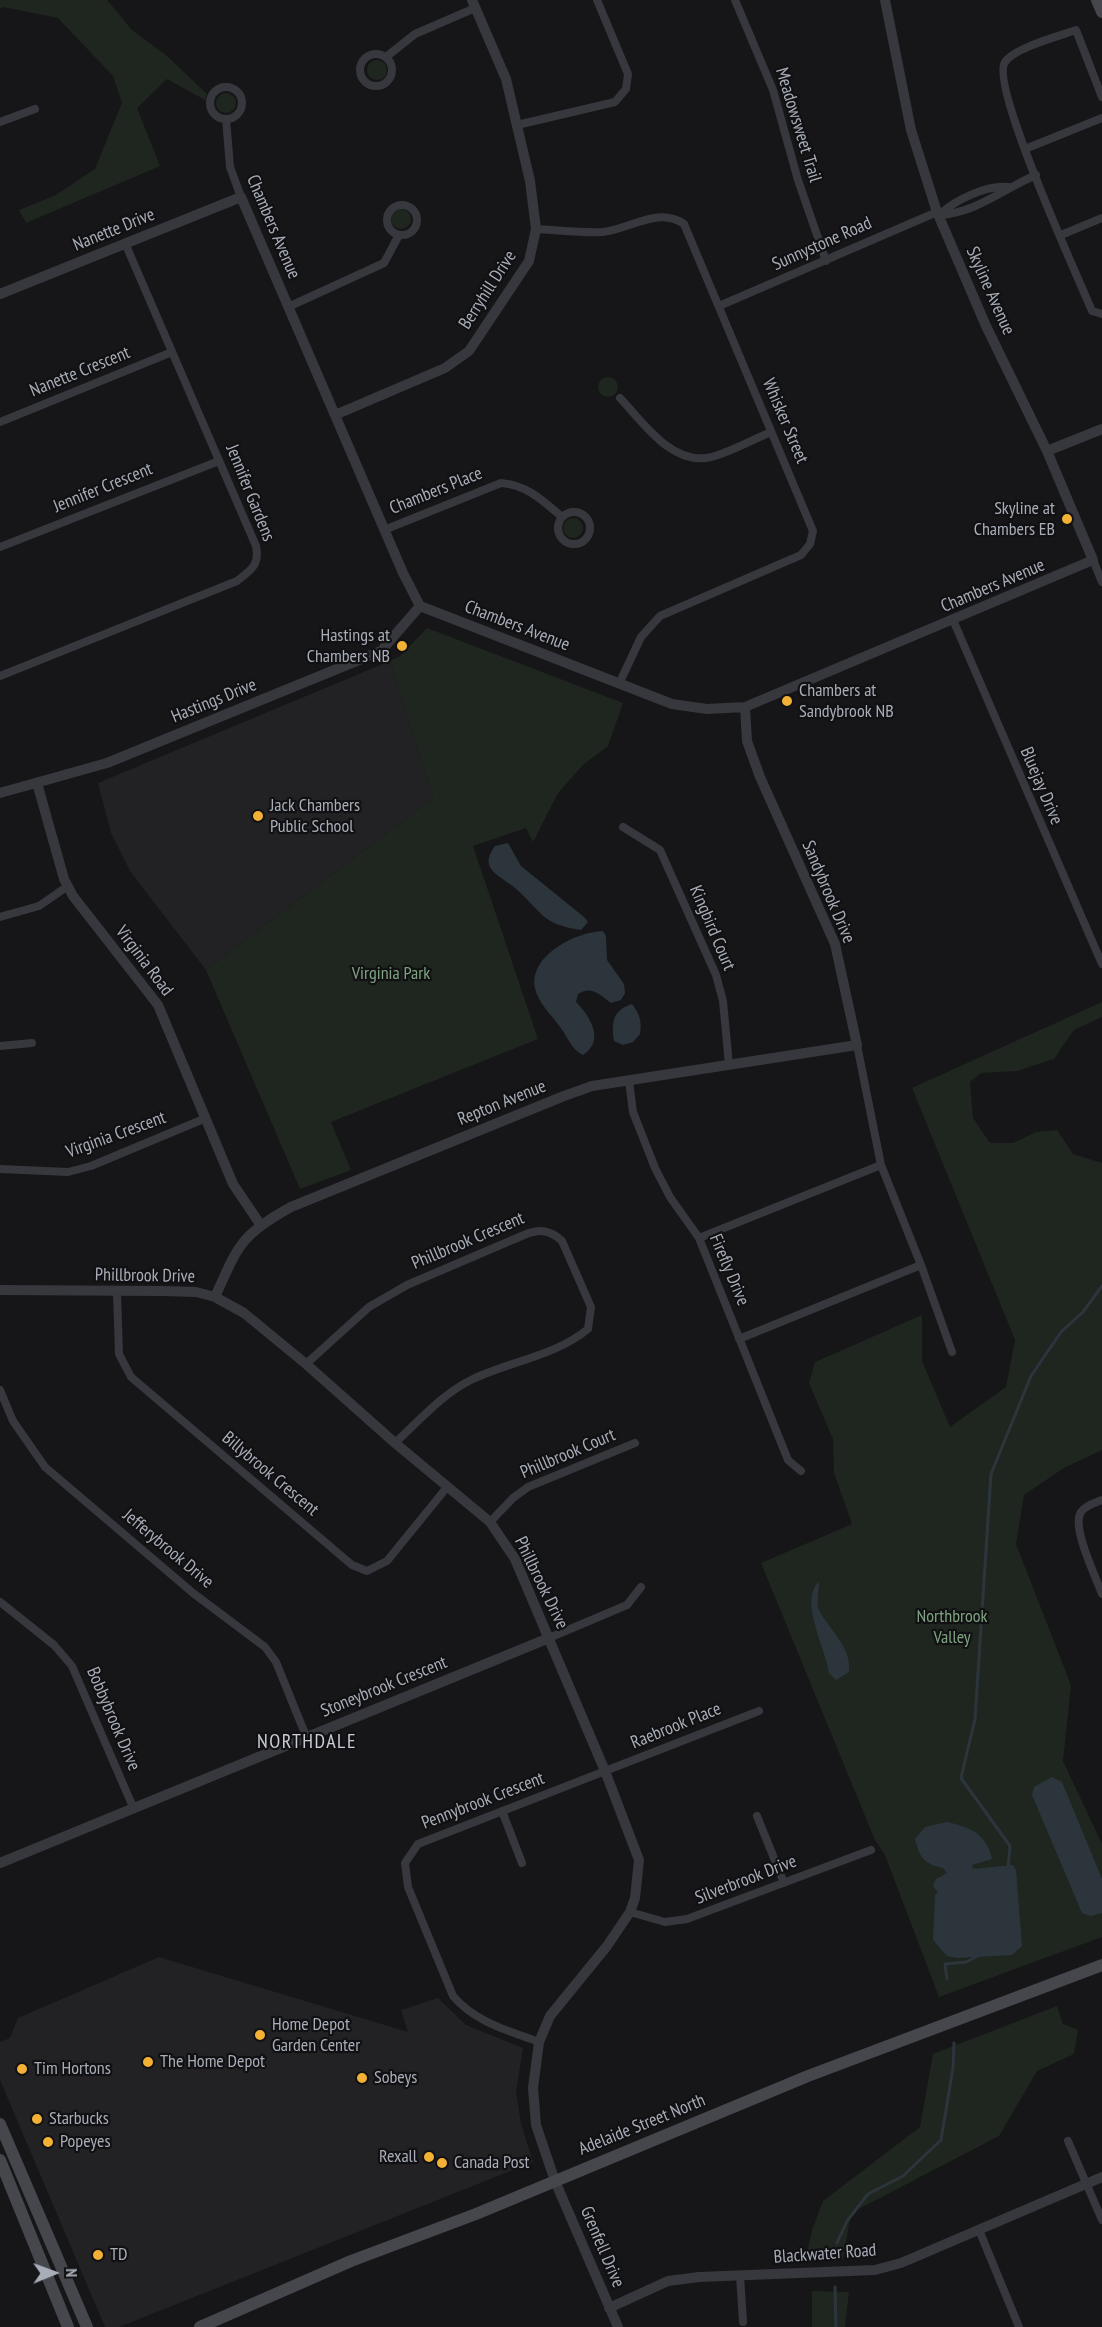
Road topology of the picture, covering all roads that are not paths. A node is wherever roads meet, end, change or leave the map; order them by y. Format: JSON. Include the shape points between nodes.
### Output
{"nodes":[{"id":1,"x":597,"y":0,"type":"edge"},
{"id":2,"x":735,"y":0,"type":"edge"},
{"id":3,"x":885,"y":0,"type":"edge"},
{"id":4,"x":1097,"y":0,"type":"edge"},
{"id":5,"x":473,"y":4,"type":"edge"},
{"id":6,"x":1102,"y":12,"type":"edge"},
{"id":7,"x":386,"y":57,"type":"dead end"},
{"id":8,"x":1102,"y":97,"type":"edge"},
{"id":9,"x":35,"y":109,"type":"dead end"},
{"id":10,"x":1102,"y":118,"type":"edge"},
{"id":11,"x":226,"y":119,"type":"dead end"},
{"id":12,"x":0,"y":122,"type":"edge"},
{"id":13,"x":517,"y":125,"type":"junction"},
{"id":14,"x":1025,"y":149,"type":"junction"},
{"id":15,"x":1036,"y":175,"type":"junction"},
{"id":16,"x":241,"y":197,"type":"junction"},
{"id":17,"x":938,"y":214,"type":"junction"},
{"id":18,"x":1102,"y":218,"type":"edge"},
{"id":19,"x":536,"y":229,"type":"junction"},
{"id":20,"x":399,"y":235,"type":"dead end"},
{"id":21,"x":1060,"y":235,"type":"junction"},
{"id":22,"x":125,"y":243,"type":"junction"},
{"id":23,"x":826,"y":261,"type":"junction"},
{"id":24,"x":0,"y":294,"type":"edge"},
{"id":25,"x":719,"y":306,"type":"junction"},
{"id":26,"x":288,"y":307,"type":"junction"},
{"id":27,"x":1102,"y":314,"type":"edge"},
{"id":28,"x":172,"y":352,"type":"junction"},
{"id":29,"x":620,"y":398,"type":"dead end"},
{"id":30,"x":335,"y":415,"type":"junction"},
{"id":31,"x":0,"y":422,"type":"edge"},
{"id":32,"x":1102,"y":429,"type":"edge"},
{"id":33,"x":771,"y":432,"type":"junction"},
{"id":34,"x":1047,"y":451,"type":"junction"},
{"id":35,"x":219,"y":461,"type":"junction"},
{"id":36,"x":562,"y":517,"type":"dead end"},
{"id":37,"x":384,"y":530,"type":"junction"},
{"id":38,"x":0,"y":547,"type":"edge"},
{"id":39,"x":1093,"y":560,"type":"junction"},
{"id":40,"x":1102,"y":582,"type":"edge"},
{"id":41,"x":420,"y":606,"type":"junction"},
{"id":42,"x":953,"y":620,"type":"junction"},
{"id":43,"x":1,"y":673,"type":"edge"},
{"id":44,"x":618,"y":684,"type":"junction"},
{"id":45,"x":745,"y":707,"type":"junction"},
{"id":46,"x":37,"y":783,"type":"junction"},
{"id":47,"x":0,"y":793,"type":"edge"},
{"id":48,"x":623,"y":827,"type":"dead end"},
{"id":49,"x":68,"y":886,"type":"junction"},
{"id":50,"x":0,"y":917,"type":"edge"},
{"id":51,"x":1102,"y":964,"type":"edge"},
{"id":52,"x":32,"y":1043,"type":"dead end"},
{"id":53,"x":857,"y":1045,"type":"junction"},
{"id":54,"x":0,"y":1046,"type":"edge"},
{"id":55,"x":729,"y":1065,"type":"junction"},
{"id":56,"x":629,"y":1081,"type":"junction"},
{"id":57,"x":206,"y":1118,"type":"junction"},
{"id":58,"x":880,"y":1165,"type":"junction"},
{"id":59,"x":0,"y":1169,"type":"edge"},
{"id":60,"x":260,"y":1224,"type":"junction"},
{"id":61,"x":699,"y":1238,"type":"junction"},
{"id":62,"x":921,"y":1265,"type":"junction"},
{"id":63,"x":0,"y":1290,"type":"edge"},
{"id":64,"x":117,"y":1293,"type":"junction"},
{"id":65,"x":215,"y":1297,"type":"junction"},
{"id":66,"x":739,"y":1339,"type":"junction"},
{"id":67,"x":952,"y":1352,"type":"dead end"},
{"id":68,"x":306,"y":1364,"type":"junction"},
{"id":69,"x":0,"y":1390,"type":"edge"},
{"id":70,"x":395,"y":1443,"type":"junction"},
{"id":71,"x":635,"y":1443,"type":"dead end"},
{"id":72,"x":801,"y":1471,"type":"dead end"},
{"id":73,"x":448,"y":1486,"type":"junction"},
{"id":74,"x":1102,"y":1500,"type":"edge"},
{"id":75,"x":490,"y":1522,"type":"junction"},
{"id":76,"x":641,"y":1587,"type":"dead end"},
{"id":77,"x":1102,"y":1594,"type":"edge"},
{"id":78,"x":0,"y":1602,"type":"edge"},
{"id":79,"x":549,"y":1638,"type":"junction"},
{"id":80,"x":759,"y":1711,"type":"dead end"},
{"id":81,"x":306,"y":1736,"type":"junction"},
{"id":82,"x":605,"y":1771,"type":"junction"},
{"id":83,"x":133,"y":1807,"type":"junction"},
{"id":84,"x":502,"y":1811,"type":"junction"},
{"id":85,"x":757,"y":1816,"type":"dead end"},
{"id":86,"x":871,"y":1850,"type":"dead end"},
{"id":87,"x":0,"y":1863,"type":"edge"},
{"id":88,"x":522,"y":1863,"type":"dead end"},
{"id":89,"x":784,"y":1883,"type":"junction"},
{"id":90,"x":630,"y":1912,"type":"junction"},
{"id":91,"x":1102,"y":1965,"type":"edge"},
{"id":92,"x":539,"y":2042,"type":"junction"},
{"id":93,"x":0,"y":2124,"type":"edge"},
{"id":94,"x":1068,"y":2141,"type":"dead end"},
{"id":95,"x":0,"y":2160,"type":"edge"},
{"id":96,"x":1102,"y":2177,"type":"edge"},
{"id":97,"x":555,"y":2181,"type":"junction"},
{"id":98,"x":1087,"y":2184,"type":"junction"},
{"id":99,"x":1102,"y":2220,"type":"edge"},
{"id":100,"x":979,"y":2230,"type":"junction"},
{"id":101,"x":740,"y":2276,"type":"junction"},
{"id":102,"x":609,"y":2308,"type":"junction"},
{"id":103,"x":743,"y":2322,"type":"dead end"},
{"id":104,"x":68,"y":2327,"type":"edge"},
{"id":105,"x":87,"y":2327,"type":"edge"},
{"id":106,"x":200,"y":2327,"type":"edge"},
{"id":107,"x":618,"y":2327,"type":"edge"},
{"id":108,"x":1019,"y":2327,"type":"edge"}],
"edges":[{"from":1,"to":13,"type":"street","via":[[628,74],[626,89],[615,102]]},
{"from":2,"to":23,"type":"street","name":"Meadowsweet Trail","via":[[773,90]]},
{"from":3,"to":17,"type":"street","name":"Skyline Avenue","via":[[911,130]]},
{"from":4,"to":6,"type":"main road"},
{"from":5,"to":7,"type":"street","via":[[415,34]]},
{"from":5,"to":13,"type":"street","name":"Berryhill Drive","via":[[506,79]]},
{"from":8,"to":14,"type":"street","via":[[1076,30],[1011,56],[1002,70],[1007,100]]},
{"from":9,"to":12,"type":"street"},
{"from":10,"to":14,"type":"street"},
{"from":11,"to":16,"type":"street","name":"Chambers Avenue","via":[[230,166]]},
{"from":13,"to":19,"type":"street","name":"Berryhill Drive"},
{"from":14,"to":15,"type":"street"},
{"from":15,"to":17,"type":"street","name":"Sunnystone Road","via":[[956,214]]},
{"from":15,"to":21,"type":"street"},
{"from":16,"to":22,"type":"street","name":"Nanette Drive"},
{"from":16,"to":26,"type":"street","name":"Chambers Avenue"},
{"from":17,"to":23,"type":"street","name":"Sunnystone Road"},
{"from":17,"to":34,"type":"street","name":"Skyline Avenue","via":[[986,326]]},
{"from":18,"to":21,"type":"street"},
{"from":19,"to":25,"type":"street","name":"Whisker Street","via":[[602,232],[627,228],[653,217],[675,217],[684,224]]},
{"from":19,"to":30,"type":"street","name":"Berryhill Drive","via":[[529,261],[469,351],[445,368]]},
{"from":20,"to":26,"type":"street","via":[[384,263]]},
{"from":21,"to":27,"type":"street","via":[[1092,311]]},
{"from":22,"to":24,"type":"street","name":"Nanette Drive"},
{"from":22,"to":28,"type":"street","name":"Jennifer Gardens"},
{"from":23,"to":25,"type":"street","name":"Sunnystone Road"},
{"from":25,"to":33,"type":"street","name":"Whisker Street"},
{"from":26,"to":30,"type":"street","name":"Chambers Avenue"},
{"from":28,"to":31,"type":"street","name":"Nanette Crescent"},
{"from":28,"to":35,"type":"street","name":"Jennifer Gardens"},
{"from":29,"to":33,"type":"street","via":[[680,455],[706,458]]},
{"from":30,"to":37,"type":"street","name":"Chambers Avenue"},
{"from":32,"to":34,"type":"street"},
{"from":33,"to":44,"type":"street","name":"Whisker Street","via":[[813,531],[810,544],[801,555],[660,616],[640,637]]},
{"from":34,"to":39,"type":"street","name":"Skyline Avenue"},
{"from":35,"to":38,"type":"street","name":"Jennifer Crescent"},
{"from":35,"to":43,"type":"street","name":"Jennifer Gardens","via":[[256,546],[255,567],[237,581]]},
{"from":36,"to":37,"type":"street","name":"Chambers Place","via":[[533,492],[516,484],[501,483]]},
{"from":37,"to":41,"type":"street","name":"Chambers Avenue"},
{"from":39,"to":40,"type":"street","name":"Skyline Avenue"},
{"from":39,"to":42,"type":"street","name":"Chambers Avenue"},
{"from":41,"to":44,"type":"street","name":"Chambers Avenue"},
{"from":41,"to":46,"type":"street","name":"Hastings Drive","via":[[381,651],[108,763]]},
{"from":42,"to":45,"type":"street","name":"Chambers Avenue"},
{"from":42,"to":51,"type":"street","name":"Bluejay Drive"},
{"from":44,"to":45,"type":"street","name":"Chambers Avenue","via":[[672,704],[707,709]]},
{"from":45,"to":53,"type":"street","name":"Sandybrook Drive","via":[[747,741],[835,944]]},
{"from":46,"to":47,"type":"street","name":"Hastings Drive"},
{"from":46,"to":49,"type":"street","name":"Virginia Road"},
{"from":48,"to":55,"type":"street","name":"Kingbird Court","via":[[660,850],[716,975],[723,1001]]},
{"from":49,"to":50,"type":"street","via":[[39,906]]},
{"from":49,"to":57,"type":"street","name":"Virginia Road","via":[[159,1005]]},
{"from":52,"to":54,"type":"street"},
{"from":53,"to":55,"type":"street","name":"Repton Avenue"},
{"from":53,"to":58,"type":"street","name":"Sandybrook Drive"},
{"from":55,"to":56,"type":"street","name":"Repton Avenue"},
{"from":56,"to":60,"type":"street","name":"Repton Avenue","via":[[592,1086],[564,1096],[291,1207]]},
{"from":56,"to":61,"type":"street","name":"Firefly Drive","via":[[633,1112],[655,1168]]},
{"from":57,"to":59,"type":"street","name":"Virginia Crescent","via":[[68,1172]]},
{"from":57,"to":60,"type":"street","name":"Virginia Road","via":[[233,1184]]},
{"from":58,"to":61,"type":"street"},
{"from":58,"to":62,"type":"street","name":"Sandybrook Drive"},
{"from":60,"to":65,"type":"street","name":"Repton Avenue","via":[[233,1256]]},
{"from":61,"to":66,"type":"street","name":"Firefly Drive"},
{"from":62,"to":66,"type":"street"},
{"from":62,"to":67,"type":"street","name":"Sandybrook Drive"},
{"from":63,"to":64,"type":"street","name":"Phillbrook Drive"},
{"from":64,"to":65,"type":"street","name":"Phillbrook Drive","via":[[196,1292]]},
{"from":64,"to":73,"type":"street","name":"Billybrook Crescent","via":[[119,1354],[131,1377],[352,1565],[367,1571],[387,1561]]},
{"from":65,"to":68,"type":"street","name":"Phillbrook Drive","via":[[244,1313]]},
{"from":66,"to":72,"type":"street","name":"Firefly Drive","via":[[788,1460]]},
{"from":68,"to":70,"type":"street","name":"Phillbrook Drive"},
{"from":68,"to":70,"type":"street","name":"Phillbrook Crescent","via":[[369,1307],[407,1285],[524,1234],[538,1230],[554,1233],[562,1241],[591,1307],[588,1329],[573,1341],[473,1379],[451,1392]]},
{"from":69,"to":81,"type":"street","name":"Jefferybrook Drive","via":[[14,1420],[45,1467],[194,1593],[265,1647],[276,1662]]},
{"from":70,"to":73,"type":"street","name":"Phillbrook Drive"},
{"from":71,"to":75,"type":"street","name":"Phillbrook Court","via":[[528,1487]]},
{"from":73,"to":75,"type":"street","name":"Phillbrook Drive"},
{"from":74,"to":77,"type":"street","via":[[1079,1514],[1078,1529]]},
{"from":75,"to":79,"type":"street","name":"Phillbrook Drive","via":[[515,1558]]},
{"from":76,"to":79,"type":"street","name":"Stoneybrook Crescent","via":[[627,1605]]},
{"from":78,"to":83,"type":"street","name":"Bobbybrook Drive","via":[[54,1645],[72,1666]]},
{"from":79,"to":81,"type":"street","name":"Stoneybrook Crescent"},
{"from":79,"to":82,"type":"street","name":"Phillbrook Drive"},
{"from":80,"to":82,"type":"street","name":"Raebrook Place"},
{"from":81,"to":83,"type":"street","name":"Stoneybrook Crescent"},
{"from":82,"to":84,"type":"street","name":"Pennybrook Crescent"},
{"from":82,"to":90,"type":"street","name":"Phillbrook Drive","via":[[639,1860]]},
{"from":83,"to":87,"type":"street","name":"Stoneybrook Crescent"},
{"from":84,"to":88,"type":"street"},
{"from":84,"to":92,"type":"street","name":"Pennybrook Crescent","via":[[417,1844],[405,1863],[408,1887],[453,1996],[465,2010],[486,2022]]},
{"from":85,"to":89,"type":"street"},
{"from":86,"to":89,"type":"street","name":"Silverbrook Drive"},
{"from":89,"to":90,"type":"street","name":"Silverbrook Drive","via":[[687,1919],[665,1922]]},
{"from":90,"to":92,"type":"street","name":"Phillbrook Drive","via":[[561,2000]]},
{"from":91,"to":97,"type":"main road","name":"Adelaide Street North","via":[[810,2075]]},
{"from":92,"to":97,"type":"street","name":"Phillbrook Drive","via":[[533,2088],[536,2125]]},
{"from":93,"to":105,"type":"main road"},
{"from":94,"to":98,"type":"street"},
{"from":95,"to":104,"type":"main road"},
{"from":96,"to":98,"type":"street","name":"Blackwater Road"},
{"from":97,"to":102,"type":"street","name":"Grenfell Drive"},
{"from":97,"to":106,"type":"main road","name":"Adelaide Street North","via":[[351,2261]]},
{"from":98,"to":99,"type":"street"},
{"from":98,"to":100,"type":"street","name":"Blackwater Road"},
{"from":100,"to":101,"type":"street","name":"Blackwater Road","via":[[875,2270]]},
{"from":100,"to":108,"type":"street"},
{"from":101,"to":102,"type":"street","name":"Blackwater Road","via":[[668,2281]]},
{"from":101,"to":103,"type":"street"},
{"from":102,"to":107,"type":"street","name":"Grenfell Drive"}]}
